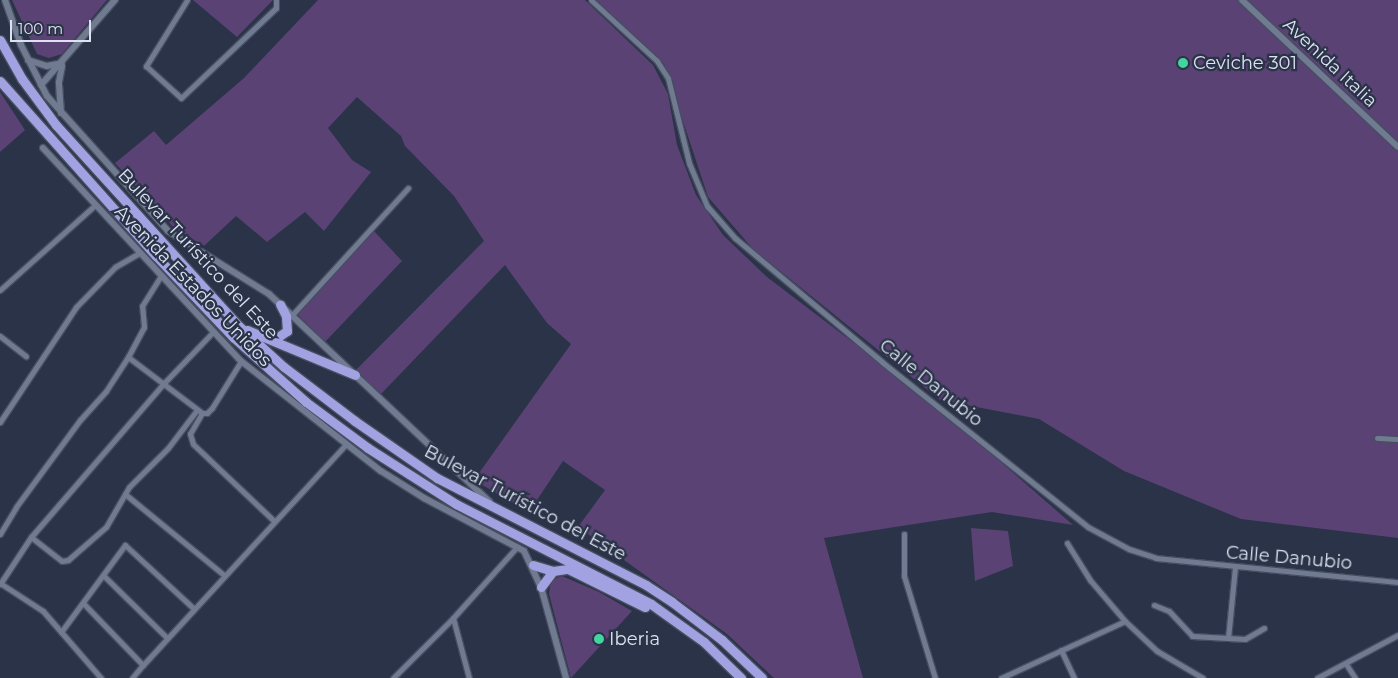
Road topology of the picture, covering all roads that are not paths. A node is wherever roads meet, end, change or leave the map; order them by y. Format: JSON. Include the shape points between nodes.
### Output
{"nodes":[{"id":1,"x":5,"y":0,"type":"edge"},
{"id":2,"x":115,"y":0,"type":"edge"},
{"id":3,"x":187,"y":0,"type":"edge"},
{"id":4,"x":276,"y":0,"type":"edge"},
{"id":5,"x":591,"y":0,"type":"edge"},
{"id":6,"x":1242,"y":0,"type":"edge"},
{"id":7,"x":0,"y":40,"type":"edge"},
{"id":8,"x":28,"y":60,"type":"junction"},
{"id":9,"x":63,"y":62,"type":"junction"},
{"id":10,"x":0,"y":81,"type":"edge"},
{"id":11,"x":41,"y":85,"type":"junction"},
{"id":12,"x":61,"y":113,"type":"junction"},
{"id":13,"x":1398,"y":147,"type":"edge"},
{"id":14,"x":43,"y":148,"type":"dead end"},
{"id":15,"x":408,"y":188,"type":"dead end"},
{"id":16,"x":95,"y":205,"type":"junction"},
{"id":17,"x":139,"y":253,"type":"junction"},
{"id":18,"x":161,"y":276,"type":"junction"},
{"id":19,"x":0,"y":290,"type":"edge"},
{"id":20,"x":280,"y":304,"type":"junction"},
{"id":21,"x":292,"y":315,"type":"junction"},
{"id":22,"x":240,"y":327,"type":"junction"},
{"id":23,"x":213,"y":332,"type":"junction"},
{"id":24,"x":260,"y":335,"type":"junction"},
{"id":25,"x":0,"y":336,"type":"edge"},
{"id":26,"x":26,"y":356,"type":"dead end"},
{"id":27,"x":128,"y":357,"type":"junction"},
{"id":28,"x":241,"y":361,"type":"junction"},
{"id":29,"x":355,"y":376,"type":"junction"},
{"id":30,"x":165,"y":382,"type":"junction"},
{"id":31,"x":200,"y":412,"type":"junction"},
{"id":32,"x":0,"y":422,"type":"edge"},
{"id":33,"x":1377,"y":438,"type":"dead end"},
{"id":34,"x":1398,"y":439,"type":"edge"},
{"id":35,"x":345,"y":444,"type":"junction"},
{"id":36,"x":125,"y":494,"type":"junction"},
{"id":37,"x":503,"y":514,"type":"junction"},
{"id":38,"x":274,"y":521,"type":"junction"},
{"id":39,"x":0,"y":534,"type":"edge"},
{"id":40,"x":904,"y":534,"type":"dead end"},
{"id":41,"x":31,"y":537,"type":"junction"},
{"id":42,"x":1067,"y":543,"type":"dead end"},
{"id":43,"x":517,"y":547,"type":"junction"},
{"id":44,"x":532,"y":564,"type":"junction"},
{"id":45,"x":1235,"y":568,"type":"junction"},
{"id":46,"x":553,"y":571,"type":"junction"},
{"id":47,"x":103,"y":575,"type":"junction"},
{"id":48,"x":224,"y":575,"type":"junction"},
{"id":49,"x":1398,"y":582,"type":"edge"},
{"id":50,"x":0,"y":584,"type":"edge"},
{"id":51,"x":541,"y":587,"type":"junction"},
{"id":52,"x":84,"y":604,"type":"junction"},
{"id":53,"x":1154,"y":605,"type":"dead end"},
{"id":54,"x":193,"y":608,"type":"junction"},
{"id":55,"x":453,"y":618,"type":"junction"},
{"id":56,"x":1126,"y":622,"type":"junction"},
{"id":57,"x":1264,"y":628,"type":"dead end"},
{"id":58,"x":61,"y":632,"type":"junction"},
{"id":59,"x":1398,"y":635,"type":"edge"},
{"id":60,"x":167,"y":638,"type":"junction"},
{"id":61,"x":1228,"y":638,"type":"junction"},
{"id":62,"x":713,"y":650,"type":"junction"},
{"id":63,"x":1061,"y":650,"type":"junction"},
{"id":64,"x":1346,"y":664,"type":"junction"},
{"id":65,"x":143,"y":665,"type":"junction"},
{"id":66,"x":736,"y":677,"type":"edge"},
{"id":67,"x":101,"y":678,"type":"edge"},
{"id":68,"x":132,"y":678,"type":"edge"},
{"id":69,"x":394,"y":678,"type":"edge"},
{"id":70,"x":469,"y":678,"type":"edge"},
{"id":71,"x":566,"y":678,"type":"edge"},
{"id":72,"x":762,"y":678,"type":"edge"},
{"id":73,"x":935,"y":678,"type":"edge"},
{"id":74,"x":1001,"y":678,"type":"edge"},
{"id":75,"x":1074,"y":678,"type":"edge"},
{"id":76,"x":1203,"y":678,"type":"edge"},
{"id":77,"x":1317,"y":678,"type":"edge"},
{"id":78,"x":1355,"y":678,"type":"edge"}],
"edges":[{"from":1,"to":8,"type":"street","name":"Avenida Estados Unidos"},
{"from":2,"to":9,"type":"street"},
{"from":3,"to":4,"type":"street","via":[[146,66],[181,98],[276,8]]},
{"from":5,"to":45,"type":"street","name":"Calle Danubio","via":[[657,61],[668,78],[689,163],[707,206],[736,238],[882,362],[1088,527],[1129,549],[1156,558]]},
{"from":6,"to":13,"type":"street","name":"Avenida Italia"},
{"from":7,"to":22,"type":"highway","name":"Bulevar Turístico del Este","via":[[39,106]]},
{"from":8,"to":9,"type":"street","via":[[47,66]]},
{"from":8,"to":11,"type":"street","name":"Avenida Estados Unidos"},
{"from":9,"to":11,"type":"street"},
{"from":9,"to":12,"type":"street","via":[[59,82]]},
{"from":10,"to":62,"type":"highway","name":"Bulevar Turístico del Este","via":[[201,303],[306,402],[368,448],[456,504],[651,604]]},
{"from":11,"to":12,"type":"street","name":"Avenida Estados Unidos"},
{"from":12,"to":20,"type":"street","name":"Avenida Estados Unidos","via":[[168,231],[256,284]]},
{"from":14,"to":16,"type":"street","name":"Avenida Estados Unidos"},
{"from":15,"to":21,"type":"street"},
{"from":16,"to":17,"type":"street","name":"Avenida Estados Unidos"},
{"from":16,"to":19,"type":"street"},
{"from":17,"to":18,"type":"street","name":"Avenida Estados Unidos"},
{"from":17,"to":32,"type":"street","via":[[115,267],[76,307]]},
{"from":18,"to":23,"type":"street","name":"Avenida Estados Unidos"},
{"from":18,"to":27,"type":"street","via":[[142,306],[144,327]]},
{"from":20,"to":21,"type":"street","name":"Avenida Estados Unidos"},
{"from":20,"to":24,"type":"highway","via":[[286,316],[286,331],[278,337]]},
{"from":21,"to":29,"type":"street","name":"Avenida Estados Unidos"},
{"from":22,"to":24,"type":"highway"},
{"from":22,"to":37,"type":"highway","name":"Bulevar Turístico del Este","via":[[313,391],[389,446],[437,478]]},
{"from":23,"to":28,"type":"street","name":"Avenida Estados Unidos"},
{"from":23,"to":30,"type":"street"},
{"from":24,"to":29,"type":"highway"},
{"from":25,"to":26,"type":"street"},
{"from":27,"to":30,"type":"street"},
{"from":27,"to":39,"type":"street","via":[[106,392],[80,420],[16,507]]},
{"from":28,"to":31,"type":"street","via":[[212,408],[207,413]]},
{"from":28,"to":35,"type":"street","name":"Avenida Estados Unidos"},
{"from":29,"to":37,"type":"street","name":"Avenida Estados Unidos"},
{"from":30,"to":31,"type":"street"},
{"from":30,"to":41,"type":"street"},
{"from":31,"to":36,"type":"street"},
{"from":31,"to":38,"type":"street","via":[[190,434],[193,444]]},
{"from":33,"to":34,"type":"street"},
{"from":35,"to":38,"type":"street"},
{"from":35,"to":43,"type":"street","name":"Avenida Estados Unidos","via":[[424,498]]},
{"from":36,"to":41,"type":"street","via":[[106,527],[66,562]]},
{"from":36,"to":48,"type":"street"},
{"from":37,"to":72,"type":"highway","name":"Bulevar Turístico del Este","via":[[646,586],[716,635]]},
{"from":38,"to":48,"type":"street"},
{"from":40,"to":73,"type":"street","via":[[904,576]]},
{"from":41,"to":50,"type":"street"},
{"from":42,"to":56,"type":"street","via":[[1090,580]]},
{"from":43,"to":44,"type":"street","name":"Avenida Estados Unidos"},
{"from":43,"to":55,"type":"street"},
{"from":44,"to":46,"type":"highway"},
{"from":44,"to":51,"type":"street","name":"Avenida Estados Unidos"},
{"from":45,"to":49,"type":"street","name":"Calle Danubio"},
{"from":45,"to":61,"type":"street"},
{"from":46,"to":51,"type":"highway"},
{"from":46,"to":62,"type":"highway","via":[[568,568],[649,609],[692,640]]},
{"from":47,"to":52,"type":"street"},
{"from":47,"to":54,"type":"street","via":[[125,545]]},
{"from":47,"to":60,"type":"street"},
{"from":48,"to":54,"type":"street"},
{"from":50,"to":58,"type":"street","via":[[37,607]]},
{"from":51,"to":71,"type":"street","name":"Avenida Estados Unidos"},
{"from":52,"to":58,"type":"street"},
{"from":52,"to":65,"type":"street"},
{"from":53,"to":61,"type":"street","via":[[1170,611],[1192,636]]},
{"from":54,"to":60,"type":"street"},
{"from":55,"to":69,"type":"street"},
{"from":55,"to":70,"type":"street"},
{"from":56,"to":63,"type":"street"},
{"from":56,"to":76,"type":"street","via":[[1157,651]]},
{"from":57,"to":61,"type":"street","via":[[1245,639]]},
{"from":58,"to":67,"type":"street"},
{"from":59,"to":64,"type":"street"},
{"from":60,"to":65,"type":"street"},
{"from":62,"to":66,"type":"highway","name":"Bulevar Turístico del Este"},
{"from":63,"to":74,"type":"street"},
{"from":63,"to":75,"type":"street"},
{"from":64,"to":77,"type":"street"},
{"from":64,"to":78,"type":"street"},
{"from":65,"to":68,"type":"street"}]}
